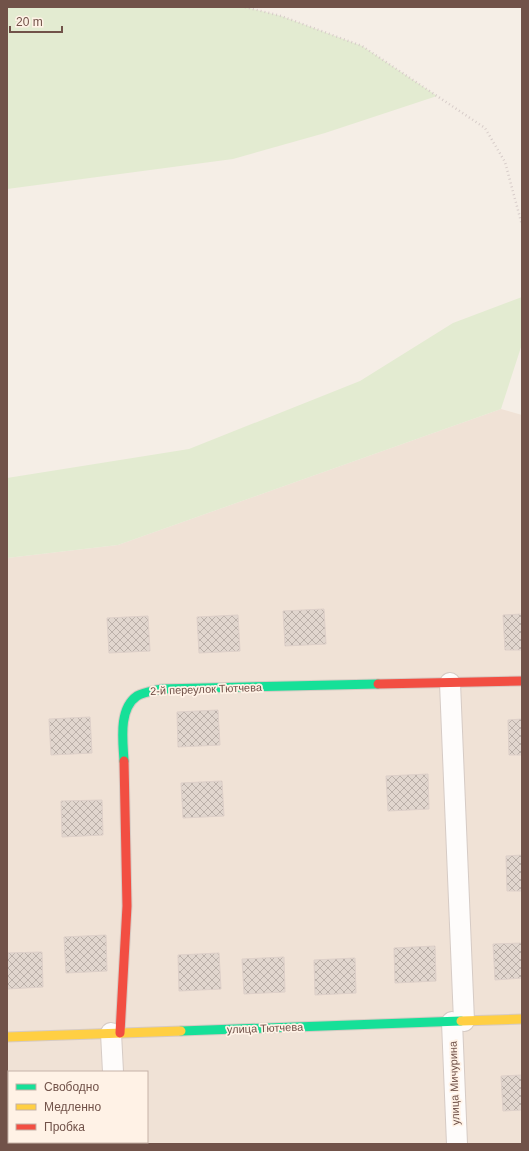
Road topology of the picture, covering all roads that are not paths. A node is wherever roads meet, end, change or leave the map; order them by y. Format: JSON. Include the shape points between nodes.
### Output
{"nodes":[{"id":1,"x":522,"y":681,"type":"edge"},
{"id":2,"x":450,"y":683,"type":"junction"},
{"id":3,"x":522,"y":1019,"type":"edge"},
{"id":4,"x":458,"y":1022,"type":"junction"},
{"id":5,"x":116,"y":1033,"type":"junction"},
{"id":6,"x":7,"y":1037,"type":"edge"},
{"id":7,"x":113,"y":1071,"type":"edge"},
{"id":8,"x":457,"y":1144,"type":"edge"}],
"edges":[{"from":1,"to":2,"type":"street","name":"2-й переулок Тютчева"},
{"from":2,"to":4,"type":"street","name":"улица Мичурина"},
{"from":2,"to":5,"type":"street","name":"2-й переулок Тютчева","via":[[161,689],[135,696],[123,725],[127,906]]},
{"from":3,"to":4,"type":"street","name":"улица Тютчева"},
{"from":4,"to":5,"type":"street","name":"улица Тютчева"},
{"from":4,"to":8,"type":"street","name":"улица Мичурина"},
{"from":5,"to":6,"type":"street","name":"улица Тютчева"},
{"from":5,"to":7,"type":"street"}]}
